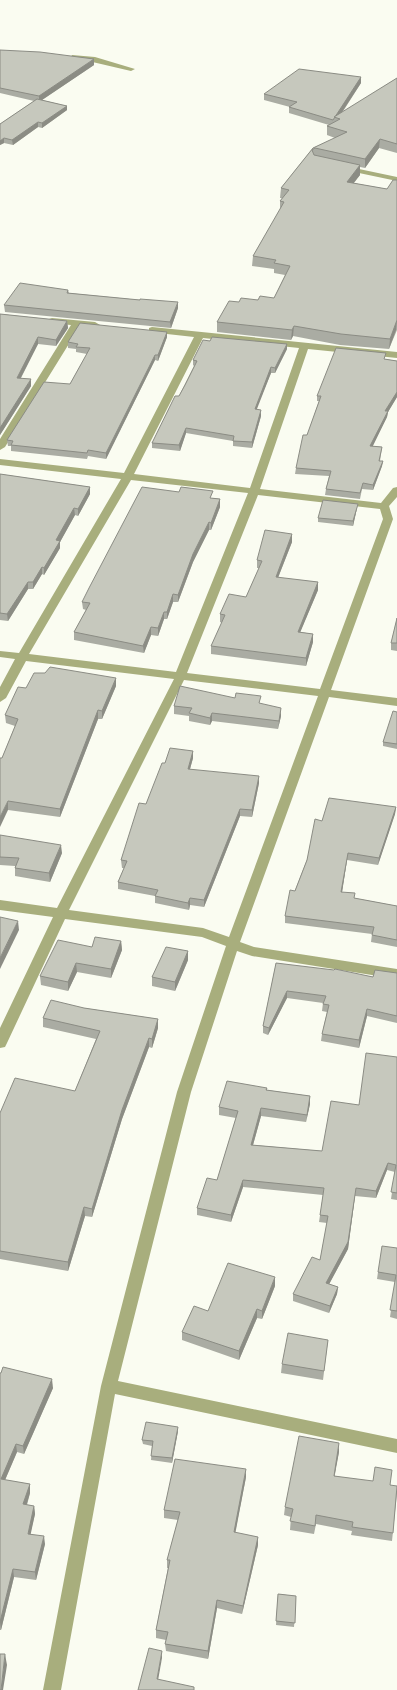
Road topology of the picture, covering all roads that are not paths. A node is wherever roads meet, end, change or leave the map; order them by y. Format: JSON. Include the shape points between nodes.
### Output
{"nodes":[{"id":1,"x":66,"y":56,"type":"edge"},
{"id":2,"x":131,"y":69,"type":"dead end"},
{"id":3,"x":335,"y":165,"type":"edge"},
{"id":4,"x":397,"y":179,"type":"edge"},
{"id":5,"x":38,"y":319,"type":"edge"},
{"id":6,"x":76,"y":323,"type":"junction"},
{"id":7,"x":105,"y":326,"type":"edge"},
{"id":8,"x":144,"y":330,"type":"edge"},
{"id":9,"x":200,"y":335,"type":"junction"},
{"id":10,"x":304,"y":346,"type":"junction"},
{"id":11,"x":397,"y":355,"type":"edge"},
{"id":12,"x":0,"y":447,"type":"edge"},
{"id":13,"x":0,"y":462,"type":"edge"},
{"id":14,"x":128,"y":476,"type":"junction"},
{"id":15,"x":397,"y":490,"type":"edge"},
{"id":16,"x":254,"y":491,"type":"junction"},
{"id":17,"x":384,"y":506,"type":"junction"},
{"id":18,"x":0,"y":654,"type":"edge"},
{"id":19,"x":22,"y":657,"type":"junction"},
{"id":20,"x":180,"y":677,"type":"junction"},
{"id":21,"x":324,"y":695,"type":"junction"},
{"id":22,"x":0,"y":698,"type":"edge"},
{"id":23,"x":397,"y":702,"type":"edge"},
{"id":24,"x":0,"y":905,"type":"edge"},
{"id":25,"x":61,"y":914,"type":"junction"},
{"id":26,"x":233,"y":944,"type":"junction"},
{"id":27,"x":397,"y":974,"type":"edge"},
{"id":28,"x":0,"y":1043,"type":"edge"},
{"id":29,"x":109,"y":1386,"type":"junction"},
{"id":30,"x":397,"y":1446,"type":"edge"},
{"id":31,"x":52,"y":1690,"type":"edge"}],
"edges":[{"from":1,"to":2,"type":"street","via":[[95,59]]},
{"from":3,"to":4,"type":"street"},
{"from":5,"to":6,"type":"street"},
{"from":6,"to":7,"type":"street"},
{"from":6,"to":12,"type":"street"},
{"from":8,"to":9,"type":"street"},
{"from":9,"to":10,"type":"street"},
{"from":9,"to":14,"type":"street"},
{"from":10,"to":11,"type":"street"},
{"from":10,"to":16,"type":"street"},
{"from":13,"to":14,"type":"street"},
{"from":14,"to":16,"type":"street"},
{"from":14,"to":19,"type":"street"},
{"from":15,"to":17,"type":"street"},
{"from":16,"to":17,"type":"street"},
{"from":16,"to":20,"type":"street"},
{"from":17,"to":21,"type":"street","via":[[388,519]]},
{"from":18,"to":19,"type":"street"},
{"from":19,"to":20,"type":"street"},
{"from":19,"to":22,"type":"street"},
{"from":20,"to":21,"type":"street"},
{"from":20,"to":25,"type":"street"},
{"from":21,"to":23,"type":"street"},
{"from":21,"to":26,"type":"street"},
{"from":24,"to":25,"type":"street"},
{"from":25,"to":26,"type":"street","via":[[203,933]]},
{"from":25,"to":28,"type":"street"},
{"from":26,"to":27,"type":"street","via":[[252,951]]},
{"from":26,"to":29,"type":"street","via":[[184,1092]]},
{"from":29,"to":30,"type":"street"},
{"from":29,"to":31,"type":"street"}]}
